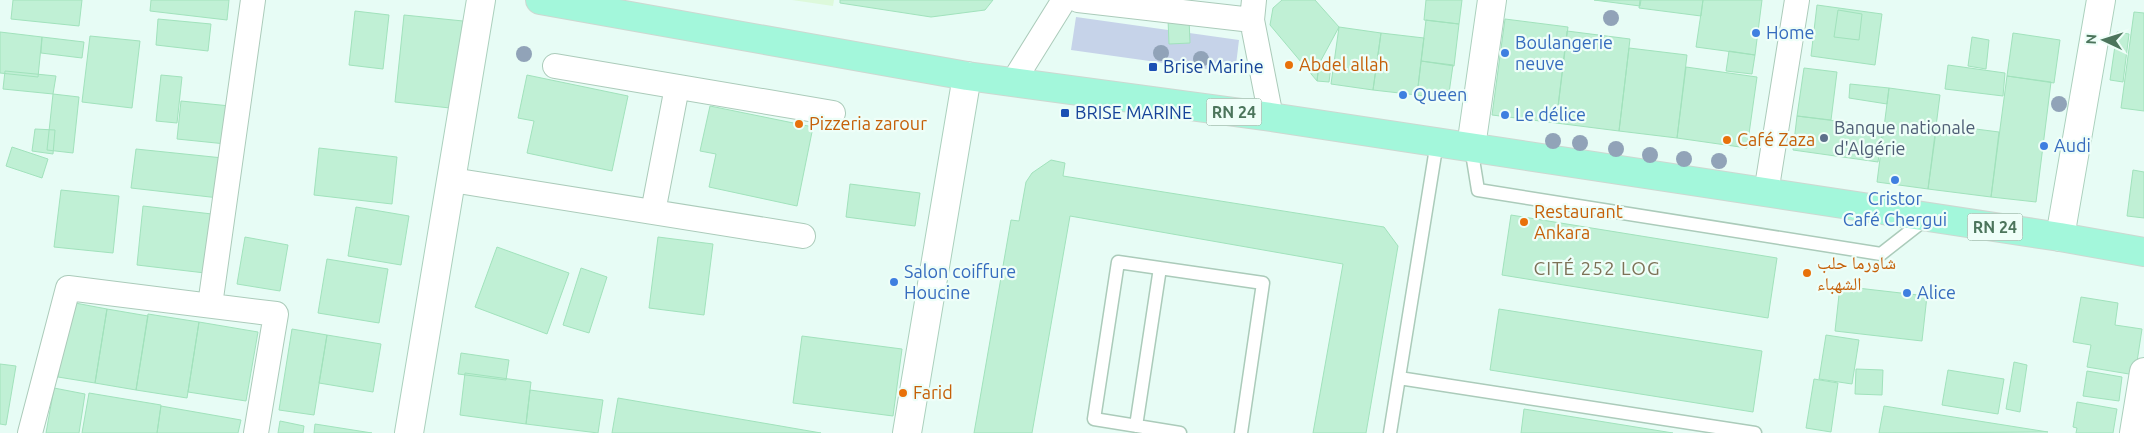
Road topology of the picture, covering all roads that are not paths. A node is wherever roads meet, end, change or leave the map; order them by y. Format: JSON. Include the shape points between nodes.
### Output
{"nodes":[{"id":1,"x":253,"y":0,"type":"edge"},
{"id":2,"x":481,"y":0,"type":"edge"},
{"id":3,"x":540,"y":0,"type":"edge"},
{"id":4,"x":1064,"y":0,"type":"edge"},
{"id":5,"x":1078,"y":0,"type":"edge"},
{"id":6,"x":1492,"y":0,"type":"edge"},
{"id":7,"x":1797,"y":0,"type":"edge"},
{"id":8,"x":2101,"y":0,"type":"edge"},
{"id":9,"x":1253,"y":10,"type":"edge"},
{"id":10,"x":555,"y":66,"type":"dead end"},
{"id":11,"x":967,"y":76,"type":"junction"},
{"id":12,"x":1014,"y":82,"type":"junction"},
{"id":13,"x":676,"y":87,"type":"junction"},
{"id":14,"x":833,"y":113,"type":"dead end"},
{"id":15,"x":1271,"y":117,"type":"junction"},
{"id":16,"x":1438,"y":142,"type":"junction"},
{"id":17,"x":1471,"y":147,"type":"junction"},
{"id":18,"x":452,"y":180,"type":"junction"},
{"id":19,"x":1766,"y":193,"type":"junction"},
{"id":20,"x":653,"y":212,"type":"junction"},
{"id":21,"x":1929,"y":217,"type":"junction"},
{"id":22,"x":803,"y":236,"type":"dead end"},
{"id":23,"x":2060,"y":237,"type":"junction"},
{"id":24,"x":2144,"y":252,"type":"edge"},
{"id":25,"x":1160,"y":268,"type":"junction"},
{"id":26,"x":210,"y":305,"type":"junction"},
{"id":27,"x":2144,"y":372,"type":"edge"},
{"id":28,"x":1399,"y":378,"type":"junction"},
{"id":29,"x":1136,"y":426,"type":"junction"},
{"id":30,"x":30,"y":433,"type":"edge"},
{"id":31,"x":256,"y":433,"type":"edge"},
{"id":32,"x":409,"y":433,"type":"edge"},
{"id":33,"x":907,"y":433,"type":"edge"},
{"id":34,"x":1180,"y":433,"type":"edge"},
{"id":35,"x":1241,"y":433,"type":"edge"},
{"id":36,"x":1390,"y":433,"type":"edge"},
{"id":37,"x":1755,"y":433,"type":"edge"},
{"id":38,"x":2134,"y":433,"type":"edge"}],
"edges":[{"from":1,"to":26,"type":"street"},
{"from":2,"to":18,"type":"main road"},
{"from":3,"to":11,"type":"main road","number":"RN 24"},
{"from":4,"to":12,"type":"street"},
{"from":5,"to":9,"type":"street"},
{"from":6,"to":17,"type":"main road"},
{"from":7,"to":19,"type":"street"},
{"from":8,"to":23,"type":"main road"},
{"from":9,"to":15,"type":"street"},
{"from":10,"to":13,"type":"street"},
{"from":11,"to":12,"type":"main road","number":"RN 24"},
{"from":11,"to":33,"type":"main road"},
{"from":12,"to":15,"type":"main road","number":"RN 24"},
{"from":13,"to":14,"type":"street"},
{"from":13,"to":20,"type":"street"},
{"from":15,"to":16,"type":"main road","number":"RN 24"},
{"from":16,"to":17,"type":"main road","number":"RN 24"},
{"from":16,"to":28,"type":"lane"},
{"from":17,"to":19,"type":"main road","number":"RN 24"},
{"from":17,"to":21,"type":"lane","via":[[1478,190],[1881,254]]},
{"from":18,"to":20,"type":"street"},
{"from":18,"to":32,"type":"main road"},
{"from":19,"to":21,"type":"main road","number":"RN 24"},
{"from":20,"to":22,"type":"street"},
{"from":21,"to":23,"type":"main road","number":"RN 24"},
{"from":23,"to":24,"type":"main road","number":"RN 24"},
{"from":25,"to":29,"type":"lane"},
{"from":25,"to":29,"type":"lane","via":[[1118,262],[1094,418]]},
{"from":25,"to":35,"type":"lane","via":[[1263,283]]},
{"from":26,"to":30,"type":"street","via":[[68,288]]},
{"from":26,"to":31,"type":"street","via":[[276,314]]},
{"from":27,"to":38,"type":"main road"},
{"from":28,"to":36,"type":"lane"},
{"from":28,"to":37,"type":"lane"},
{"from":29,"to":34,"type":"lane"}]}
